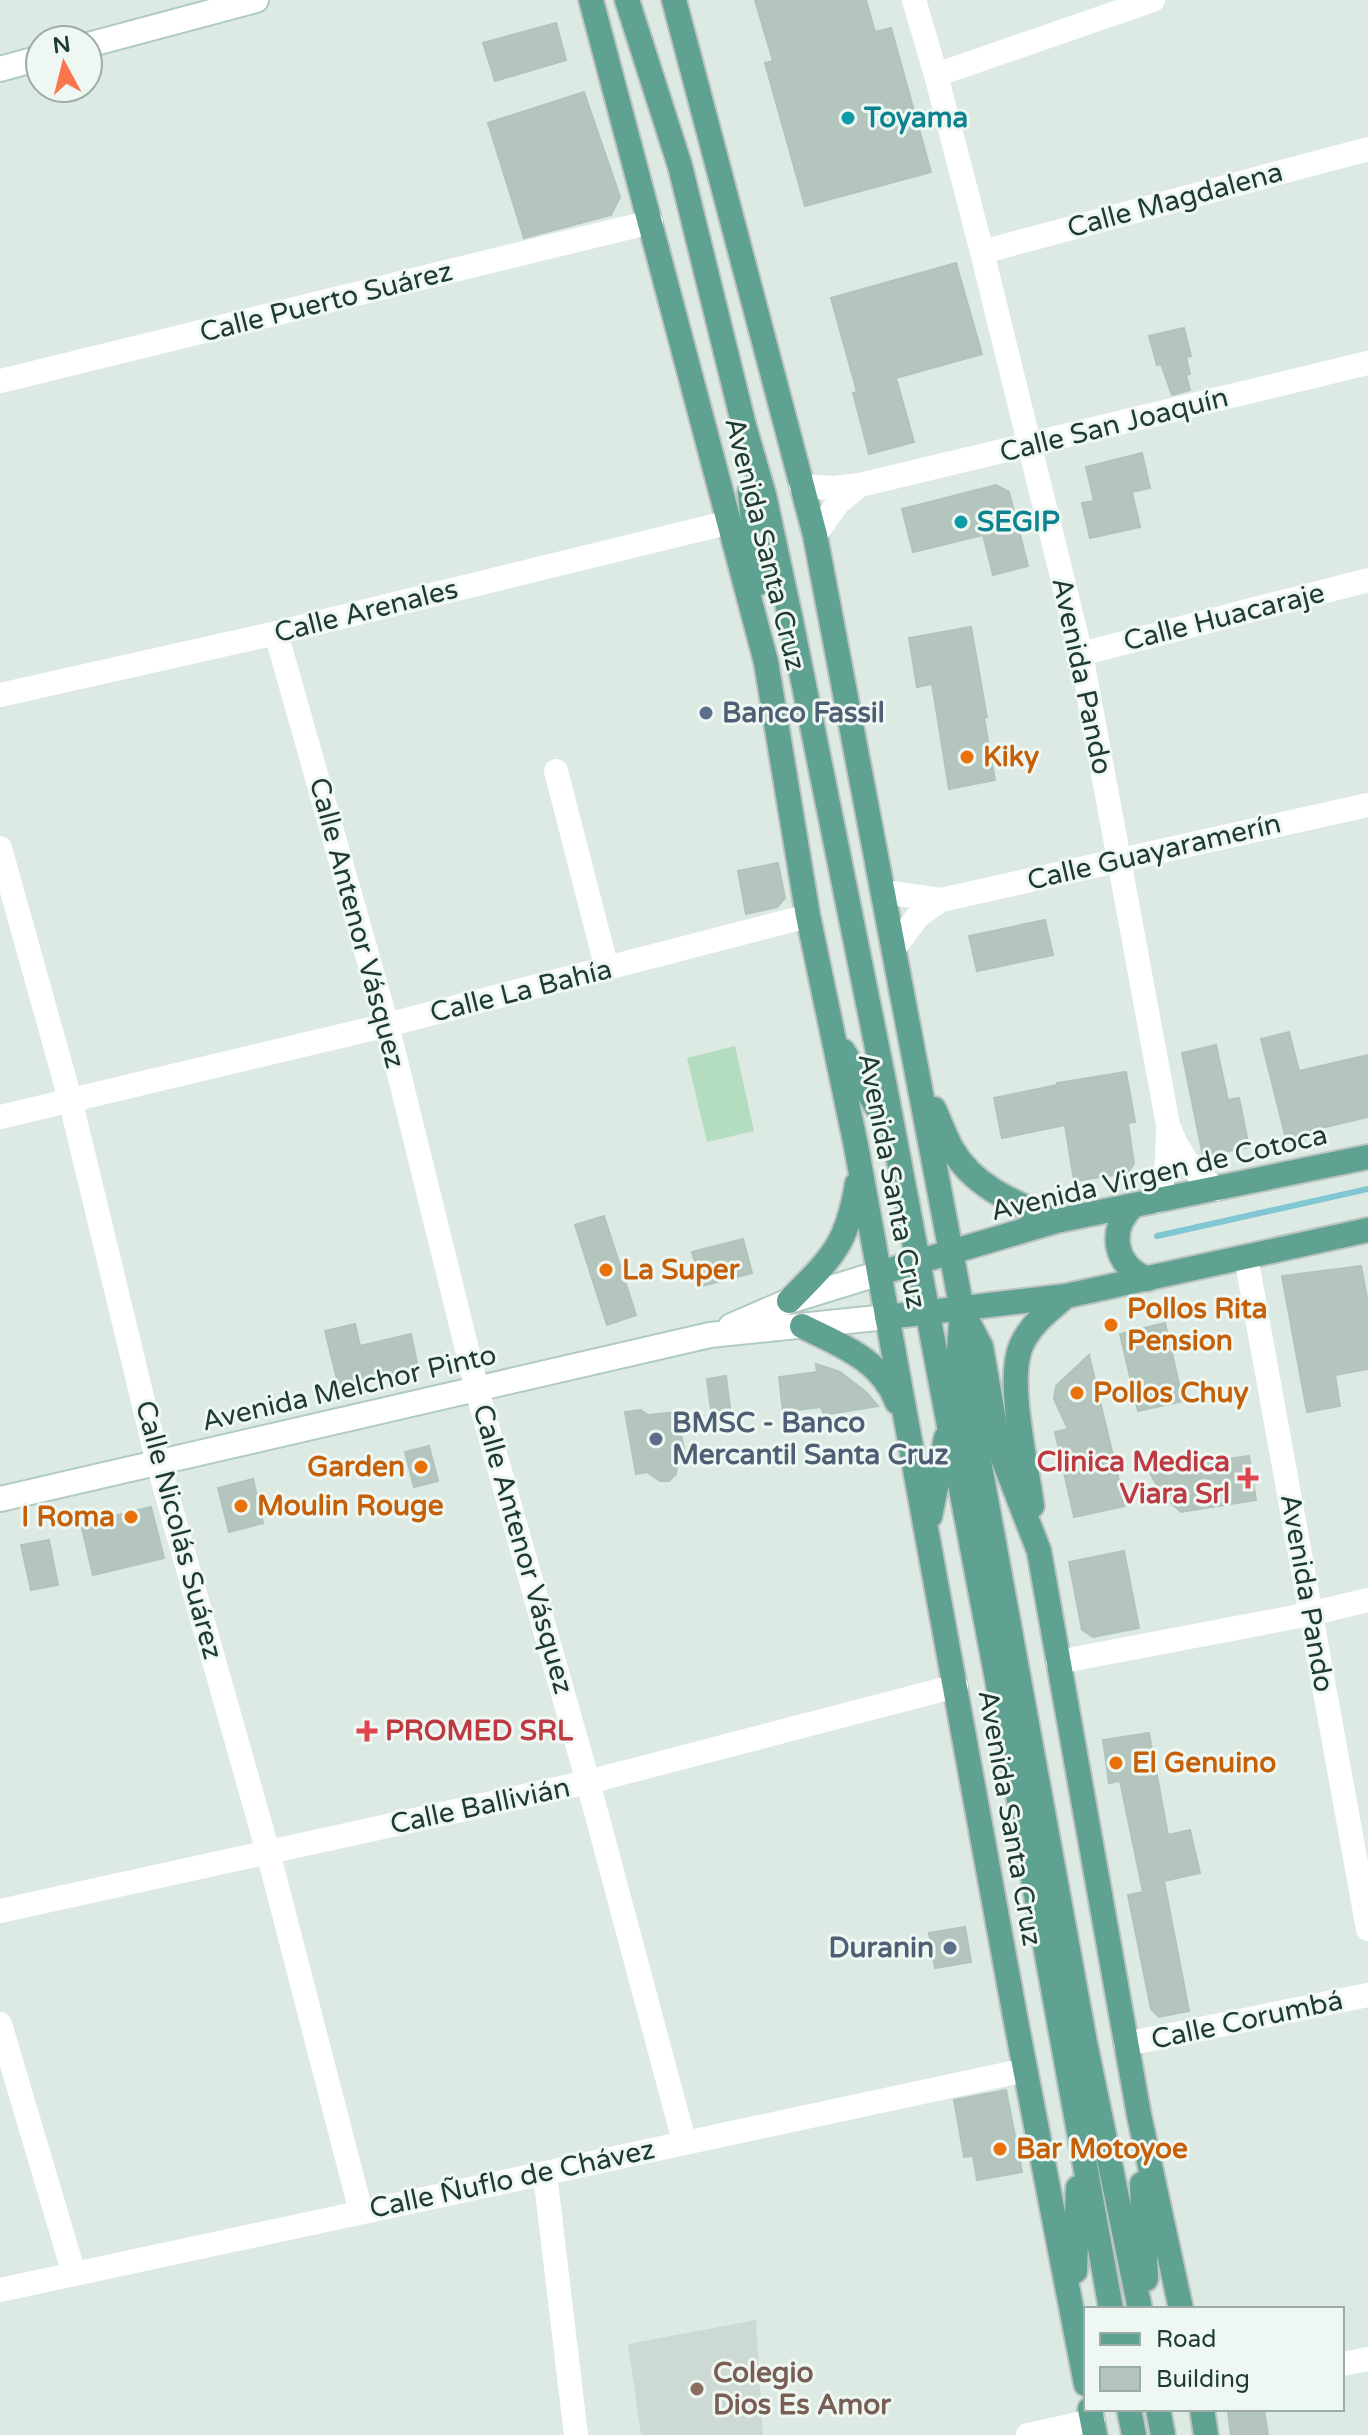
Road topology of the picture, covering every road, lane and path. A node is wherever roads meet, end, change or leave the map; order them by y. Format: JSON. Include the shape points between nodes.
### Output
{"nodes":[{"id":1,"x":256,"y":0,"type":"edge"},
{"id":2,"x":592,"y":0,"type":"edge"},
{"id":3,"x":627,"y":0,"type":"edge"},
{"id":4,"x":914,"y":0,"type":"edge"},
{"id":5,"x":1153,"y":0,"type":"edge"},
{"id":6,"x":679,"y":7,"type":"edge"},
{"id":7,"x":637,"y":30,"type":"junction"},
{"id":8,"x":104,"y":41,"type":"edge"},
{"id":9,"x":24,"y":62,"type":"edge"},
{"id":10,"x":0,"y":69,"type":"edge"},
{"id":11,"x":936,"y":75,"type":"junction"},
{"id":12,"x":1368,"y":149,"type":"edge"},
{"id":13,"x":651,"y":222,"type":"junction"},
{"id":14,"x":982,"y":252,"type":"junction"},
{"id":15,"x":1368,"y":363,"type":"edge"},
{"id":16,"x":0,"y":381,"type":"edge"},
{"id":17,"x":744,"y":426,"type":"junction"},
{"id":18,"x":1031,"y":446,"type":"junction"},
{"id":19,"x":860,"y":485,"type":"junction"},
{"id":20,"x":801,"y":486,"type":"junction"},
{"id":21,"x":730,"y":522,"type":"junction"},
{"id":22,"x":815,"y":535,"type":"junction"},
{"id":23,"x":1368,"y":580,"type":"edge"},
{"id":24,"x":276,"y":633,"type":"junction"},
{"id":25,"x":1081,"y":654,"type":"junction"},
{"id":26,"x":766,"y":662,"type":"junction"},
{"id":27,"x":0,"y":695,"type":"edge"},
{"id":28,"x":556,"y":771,"type":"dead end"},
{"id":29,"x":1368,"y":805,"type":"edge"},
{"id":30,"x":0,"y":848,"type":"edge"},
{"id":31,"x":1118,"y":861,"type":"junction"},
{"id":32,"x":884,"y":892,"type":"junction"},
{"id":33,"x":941,"y":900,"type":"junction"},
{"id":34,"x":808,"y":916,"type":"junction"},
{"id":35,"x":895,"y":947,"type":"junction"},
{"id":36,"x":607,"y":969,"type":"junction"},
{"id":37,"x":387,"y":1025,"type":"junction"},
{"id":38,"x":833,"y":1035,"type":"junction"},
{"id":39,"x":918,"y":1073,"type":"junction"},
{"id":40,"x":70,"y":1099,"type":"junction"},
{"id":41,"x":0,"y":1117,"type":"edge"},
{"id":42,"x":1168,"y":1125,"type":"junction"},
{"id":43,"x":893,"y":1133,"type":"junction"},
{"id":44,"x":856,"y":1146,"type":"junction"},
{"id":45,"x":1368,"y":1157,"type":"edge"},
{"id":46,"x":1216,"y":1189,"type":"junction"},
{"id":47,"x":1145,"y":1204,"type":"junction"},
{"id":48,"x":1056,"y":1221,"type":"junction"},
{"id":49,"x":1368,"y":1230,"type":"edge"},
{"id":50,"x":952,"y":1252,"type":"junction"},
{"id":51,"x":1246,"y":1257,"type":"junction"},
{"id":52,"x":918,"y":1263,"type":"junction"},
{"id":53,"x":880,"y":1273,"type":"junction"},
{"id":54,"x":1148,"y":1279,"type":"junction"},
{"id":55,"x":1066,"y":1296,"type":"junction"},
{"id":56,"x":789,"y":1301,"type":"junction"},
{"id":57,"x":962,"y":1310,"type":"junction"},
{"id":58,"x":927,"y":1312,"type":"junction"},
{"id":59,"x":887,"y":1317,"type":"junction"},
{"id":60,"x":802,"y":1326,"type":"junction"},
{"id":61,"x":710,"y":1335,"type":"junction"},
{"id":62,"x":477,"y":1390,"type":"junction"},
{"id":63,"x":949,"y":1428,"type":"junction"},
{"id":64,"x":909,"y":1432,"type":"junction"},
{"id":65,"x":158,"y":1463,"type":"junction"},
{"id":66,"x":0,"y":1499,"type":"edge"},
{"id":67,"x":927,"y":1529,"type":"junction"},
{"id":68,"x":1039,"y":1551,"type":"junction"},
{"id":69,"x":1368,"y":1600,"type":"edge"},
{"id":70,"x":1310,"y":1614,"type":"junction"},
{"id":71,"x":1058,"y":1662,"type":"junction"},
{"id":72,"x":956,"y":1686,"type":"junction"},
{"id":73,"x":588,"y":1782,"type":"junction"},
{"id":74,"x":268,"y":1852,"type":"junction"},
{"id":75,"x":0,"y":1911,"type":"edge"},
{"id":76,"x":1368,"y":1929,"type":"edge"},
{"id":77,"x":1368,"y":1995,"type":"edge"},
{"id":78,"x":0,"y":2024,"type":"edge"},
{"id":79,"x":1126,"y":2044,"type":"junction"},
{"id":80,"x":1025,"y":2070,"type":"junction"},
{"id":81,"x":1139,"y":2115,"type":"junction"},
{"id":82,"x":684,"y":2141,"type":"junction"},
{"id":83,"x":1080,"y":2142,"type":"junction"},
{"id":84,"x":545,"y":2174,"type":"junction"},
{"id":85,"x":361,"y":2212,"type":"junction"},
{"id":86,"x":74,"y":2274,"type":"junction"},
{"id":87,"x":0,"y":2290,"type":"edge"},
{"id":88,"x":1111,"y":2307,"type":"edge"},
{"id":89,"x":1140,"y":2307,"type":"edge"},
{"id":90,"x":1147,"y":2307,"type":"edge"},
{"id":91,"x":1181,"y":2307,"type":"edge"},
{"id":92,"x":1074,"y":2315,"type":"junction"},
{"id":93,"x":1368,"y":2359,"type":"edge"},
{"id":94,"x":1344,"y":2364,"type":"edge"},
{"id":95,"x":1084,"y":2372,"type":"edge"},
{"id":96,"x":1129,"y":2411,"type":"edge"},
{"id":97,"x":1158,"y":2411,"type":"edge"},
{"id":98,"x":1202,"y":2411,"type":"edge"},
{"id":99,"x":1093,"y":2422,"type":"edge"},
{"id":100,"x":576,"y":2435,"type":"edge"},
{"id":101,"x":1028,"y":2435,"type":"edge"},
{"id":102,"x":1134,"y":2435,"type":"edge"},
{"id":103,"x":1163,"y":2435,"type":"edge"},
{"id":104,"x":1206,"y":2435,"type":"edge"}],
"edges":[{"from":1,"to":8,"type":"street"},
{"from":2,"to":7,"type":"main road"},
{"from":2,"to":13,"type":"main road","name":"Avenida Santa Cruz"},
{"from":3,"to":7,"type":"main road","name":"Avenida Santa Cruz"},
{"from":4,"to":11,"type":"street","name":"Avenida Pando"},
{"from":5,"to":11,"type":"street"},
{"from":6,"to":20,"type":"main road","name":"Avenida Santa Cruz"},
{"from":7,"to":17,"type":"main road","name":"Avenida Santa Cruz","via":[[680,166]]},
{"from":9,"to":10,"type":"street"},
{"from":11,"to":14,"type":"street","name":"Avenida Pando"},
{"from":12,"to":14,"type":"street","name":"Calle Magdalena"},
{"from":13,"to":16,"type":"street","name":"Calle Puerto Suárez"},
{"from":13,"to":21,"type":"main road","name":"Avenida Santa Cruz"},
{"from":14,"to":18,"type":"street","name":"Avenida Pando"},
{"from":15,"to":18,"type":"street","name":"Calle San Joaquín"},
{"from":17,"to":26,"type":"main road"},
{"from":17,"to":43,"type":"main road","name":"Avenida Santa Cruz","via":[[791,621]]},
{"from":18,"to":19,"type":"street","name":"Calle San Joaquín"},
{"from":18,"to":25,"type":"street","name":"Avenida Pando"},
{"from":19,"to":20,"type":"street","name":"Calle San Joaquín"},
{"from":19,"to":22,"type":"street","via":[[838,503]]},
{"from":20,"to":22,"type":"main road","name":"Avenida Santa Cruz"},
{"from":21,"to":24,"type":"street","name":"Calle Arenales"},
{"from":21,"to":26,"type":"main road","name":"Avenida Santa Cruz"},
{"from":22,"to":32,"type":"main road","name":"Avenida Santa Cruz"},
{"from":23,"to":25,"type":"street","name":"Calle Huacaraje"},
{"from":24,"to":27,"type":"street","name":"Calle Arenales"},
{"from":24,"to":37,"type":"street","name":"Calle Antenor Vásquez"},
{"from":25,"to":31,"type":"street","name":"Avenida Pando"},
{"from":26,"to":34,"type":"main road","name":"Avenida Santa Cruz"},
{"from":28,"to":36,"type":"street"},
{"from":29,"to":31,"type":"street","name":"Calle Guayaramerín"},
{"from":30,"to":40,"type":"street","name":"Calle Nicolás Suárez"},
{"from":31,"to":33,"type":"street","name":"Calle Guayaramerín"},
{"from":31,"to":42,"type":"street","name":"Avenida Pando"},
{"from":32,"to":33,"type":"street","name":"Calle Guayaramerín"},
{"from":32,"to":35,"type":"main road","name":"Avenida Santa Cruz"},
{"from":33,"to":35,"type":"street","name":"Calle Guayaramerín","via":[[918,916]]},
{"from":34,"to":36,"type":"street","name":"Calle La Bahía"},
{"from":34,"to":38,"type":"main road","name":"Avenida Santa Cruz"},
{"from":35,"to":39,"type":"main road","name":"Avenida Santa Cruz"},
{"from":36,"to":37,"type":"street","name":"Calle La Bahía"},
{"from":37,"to":40,"type":"street","name":"Calle La Bahía"},
{"from":37,"to":62,"type":"street","name":"Calle Antenor Vásquez"},
{"from":38,"to":43,"type":"main road"},
{"from":38,"to":44,"type":"main road","name":"Avenida Santa Cruz"},
{"from":39,"to":48,"type":"main road","via":[[953,1151],[971,1173],[997,1194]]},
{"from":39,"to":50,"type":"main road","name":"Avenida Santa Cruz"},
{"from":40,"to":41,"type":"street","name":"Calle La Bahía"},
{"from":40,"to":65,"type":"street","name":"Calle Nicolás Suárez"},
{"from":42,"to":46,"type":"street","name":"Avenida Pando","via":[[1185,1162]]},
{"from":42,"to":47,"type":"street","name":"Avenida Pando","via":[[1167,1163]]},
{"from":43,"to":52,"type":"main road","name":"Avenida Santa Cruz"},
{"from":44,"to":53,"type":"main road","name":"Avenida Santa Cruz"},
{"from":44,"to":56,"type":"main road","via":[[858,1180],[842,1241]]},
{"from":45,"to":46,"type":"main road","name":"Avenida Virgen de Cotoca"},
{"from":46,"to":47,"type":"main road","name":"Avenida Virgen de Cotoca"},
{"from":47,"to":48,"type":"main road","name":"Avenida Virgen de Cotoca"},
{"from":47,"to":54,"type":"main road","via":[[1127,1212],[1117,1247],[1125,1264]]},
{"from":48,"to":50,"type":"main road","name":"Avenida Virgen de Cotoca"},
{"from":49,"to":51,"type":"main road"},
{"from":50,"to":52,"type":"main road","name":"Avenida Virgen de Cotoca"},
{"from":50,"to":57,"type":"main road","name":"Avenida Santa Cruz"},
{"from":51,"to":54,"type":"main road"},
{"from":51,"to":70,"type":"street","name":"Avenida Pando"},
{"from":52,"to":53,"type":"main road","name":"Avenida Melchor Pinto"},
{"from":52,"to":58,"type":"main road","name":"Avenida Santa Cruz"},
{"from":53,"to":56,"type":"street","name":"Avenida Melchor Pinto"},
{"from":53,"to":59,"type":"main road","name":"Avenida Santa Cruz"},
{"from":54,"to":55,"type":"main road"},
{"from":55,"to":57,"type":"main road"},
{"from":55,"to":68,"type":"main road","via":[[1028,1332],[1015,1373]]},
{"from":56,"to":61,"type":"street","name":"Avenida Melchor Pinto"},
{"from":57,"to":58,"type":"main road"},
{"from":57,"to":68,"type":"main road","name":"Avenida Santa Cruz","via":[[981,1347],[999,1448]]},
{"from":57,"to":89,"type":"main road","name":"Avenida Santa Cruz","via":[[959,1351],[1085,2043]]},
{"from":58,"to":59,"type":"main road","name":"Avenida Melchor Pinto"},
{"from":58,"to":63,"type":"main road","name":"Avenida Santa Cruz"},
{"from":59,"to":60,"type":"street","name":"Avenida Melchor Pinto"},
{"from":59,"to":64,"type":"main road","name":"Avenida Santa Cruz"},
{"from":60,"to":61,"type":"street","name":"Avenida Melchor Pinto"},
{"from":60,"to":64,"type":"main road","via":[[878,1369]]},
{"from":61,"to":62,"type":"street","name":"Avenida Melchor Pinto"},
{"from":62,"to":65,"type":"street","name":"Avenida Melchor Pinto"},
{"from":62,"to":73,"type":"street","name":"Calle Antenor Vásquez"},
{"from":63,"to":67,"type":"main road"},
{"from":63,"to":83,"type":"main road","name":"Avenida Santa Cruz"},
{"from":64,"to":67,"type":"main road","name":"Avenida Santa Cruz"},
{"from":65,"to":66,"type":"street","name":"Avenida Melchor Pinto"},
{"from":65,"to":74,"type":"street","name":"Calle Nicolás Suárez"},
{"from":67,"to":72,"type":"main road","name":"Avenida Santa Cruz"},
{"from":68,"to":71,"type":"main road","name":"Avenida Santa Cruz"},
{"from":69,"to":70,"type":"street"},
{"from":70,"to":71,"type":"street"},
{"from":70,"to":76,"type":"street","name":"Avenida Pando"},
{"from":71,"to":79,"type":"main road","name":"Avenida Santa Cruz"},
{"from":72,"to":73,"type":"street","name":"Calle Ballivián"},
{"from":72,"to":80,"type":"main road","name":"Avenida Santa Cruz"},
{"from":73,"to":74,"type":"street","name":"Calle Ballivián"},
{"from":73,"to":82,"type":"street","name":"Calle Antenor Vásquez"},
{"from":74,"to":75,"type":"street","name":"Calle Ballivián"},
{"from":74,"to":85,"type":"street","name":"Calle Nicolás Suárez"},
{"from":77,"to":79,"type":"street","name":"Calle Corumbá"},
{"from":78,"to":86,"type":"street"},
{"from":79,"to":81,"type":"main road","name":"Avenida Santa Cruz"},
{"from":80,"to":82,"type":"street","name":"Calle Ñuflo de Chávez"},
{"from":80,"to":92,"type":"main road","name":"Avenida Santa Cruz"},
{"from":81,"to":90,"type":"main road"},
{"from":81,"to":91,"type":"main road","name":"Avenida Santa Cruz"},
{"from":82,"to":84,"type":"street","name":"Calle Ñuflo de Chávez"},
{"from":83,"to":88,"type":"main road","name":"Avenida Santa Cruz"},
{"from":83,"to":92,"type":"main road"},
{"from":84,"to":85,"type":"street","name":"Calle Ñuflo de Chávez"},
{"from":84,"to":100,"type":"street"},
{"from":85,"to":86,"type":"street","name":"Calle Ñuflo de Chávez"},
{"from":86,"to":87,"type":"street","name":"Calle Ñuflo de Chávez"},
{"from":92,"to":95,"type":"main road","name":"Avenida Santa Cruz"},
{"from":93,"to":94,"type":"street"},
{"from":96,"to":102,"type":"main road"},
{"from":97,"to":103,"type":"main road"},
{"from":98,"to":104,"type":"main road"},
{"from":99,"to":101,"type":"street"}]}
